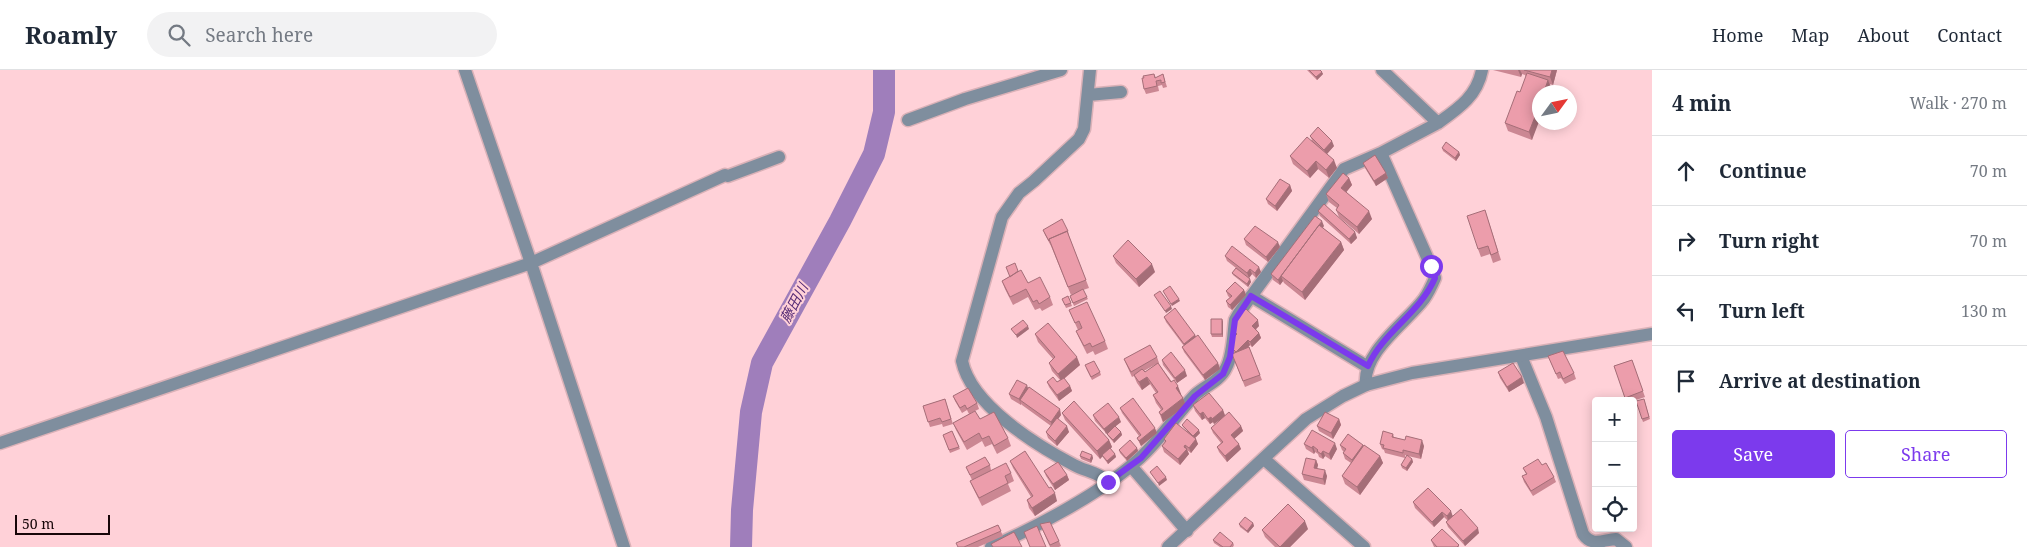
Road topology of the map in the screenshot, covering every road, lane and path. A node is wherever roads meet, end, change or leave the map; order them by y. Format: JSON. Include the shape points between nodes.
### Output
{"nodes":[{"id":1,"x":465,"y":70,"type":"edge"},
{"id":2,"x":1061,"y":70,"type":"edge"},
{"id":3,"x":1090,"y":70,"type":"edge"},
{"id":4,"x":1382,"y":70,"type":"edge"},
{"id":5,"x":1482,"y":70,"type":"edge"},
{"id":6,"x":1121,"y":92,"type":"dead end"},
{"id":7,"x":1088,"y":95,"type":"junction"},
{"id":8,"x":908,"y":120,"type":"dead end"},
{"id":9,"x":1438,"y":123,"type":"junction"},
{"id":10,"x":1381,"y":153,"type":"junction"},
{"id":11,"x":779,"y":156,"type":"dead end"},
{"id":12,"x":531,"y":263,"type":"junction"},
{"id":13,"x":1251,"y":296,"type":"junction"},
{"id":14,"x":1652,"y":334,"type":"edge"},
{"id":15,"x":1521,"y":356,"type":"junction"},
{"id":16,"x":1368,"y":366,"type":"junction"},
{"id":17,"x":1366,"y":386,"type":"junction"},
{"id":18,"x":0,"y":443,"type":"edge"},
{"id":19,"x":1264,"y":459,"type":"junction"},
{"id":20,"x":1130,"y":466,"type":"junction"},
{"id":21,"x":1108,"y":482,"type":"junction"},
{"id":22,"x":1187,"y":530,"type":"junction"},
{"id":23,"x":624,"y":547,"type":"edge"},
{"id":24,"x":991,"y":547,"type":"edge"},
{"id":25,"x":1168,"y":547,"type":"edge"},
{"id":26,"x":1364,"y":547,"type":"edge"},
{"id":27,"x":1626,"y":547,"type":"edge"}],
"edges":[{"from":1,"to":12,"type":"street"},
{"from":2,"to":8,"type":"street"},
{"from":3,"to":7,"type":"street"},
{"from":4,"to":9,"type":"street"},
{"from":5,"to":9,"type":"street","via":[[1469,100]]},
{"from":6,"to":7,"type":"street"},
{"from":7,"to":21,"type":"street","via":[[1084,129],[1079,139],[1019,193],[1002,217],[962,361],[969,381],[1010,424],[1062,458]]},
{"from":9,"to":10,"type":"street"},
{"from":10,"to":13,"type":"street","via":[[1344,169]]},
{"from":10,"to":16,"type":"street","via":[[1435,278],[1424,299],[1378,350]]},
{"from":11,"to":12,"type":"street","via":[[725,175]]},
{"from":12,"to":18,"type":"street"},
{"from":12,"to":23,"type":"street"},
{"from":13,"to":16,"type":"street"},
{"from":13,"to":20,"type":"street","via":[[1235,320],[1230,357],[1223,374],[1195,396]]},
{"from":14,"to":15,"type":"street"},
{"from":15,"to":17,"type":"street","via":[[1412,373]]},
{"from":15,"to":27,"type":"street","via":[[1546,417],[1585,538],[1596,543],[1616,539]]},
{"from":16,"to":17,"type":"street"},
{"from":17,"to":19,"type":"street","via":[[1306,419]]},
{"from":19,"to":22,"type":"street"},
{"from":19,"to":26,"type":"street"},
{"from":20,"to":21,"type":"street"},
{"from":20,"to":22,"type":"street"},
{"from":21,"to":24,"type":"street","via":[[1018,535]]},
{"from":22,"to":25,"type":"street"}]}
